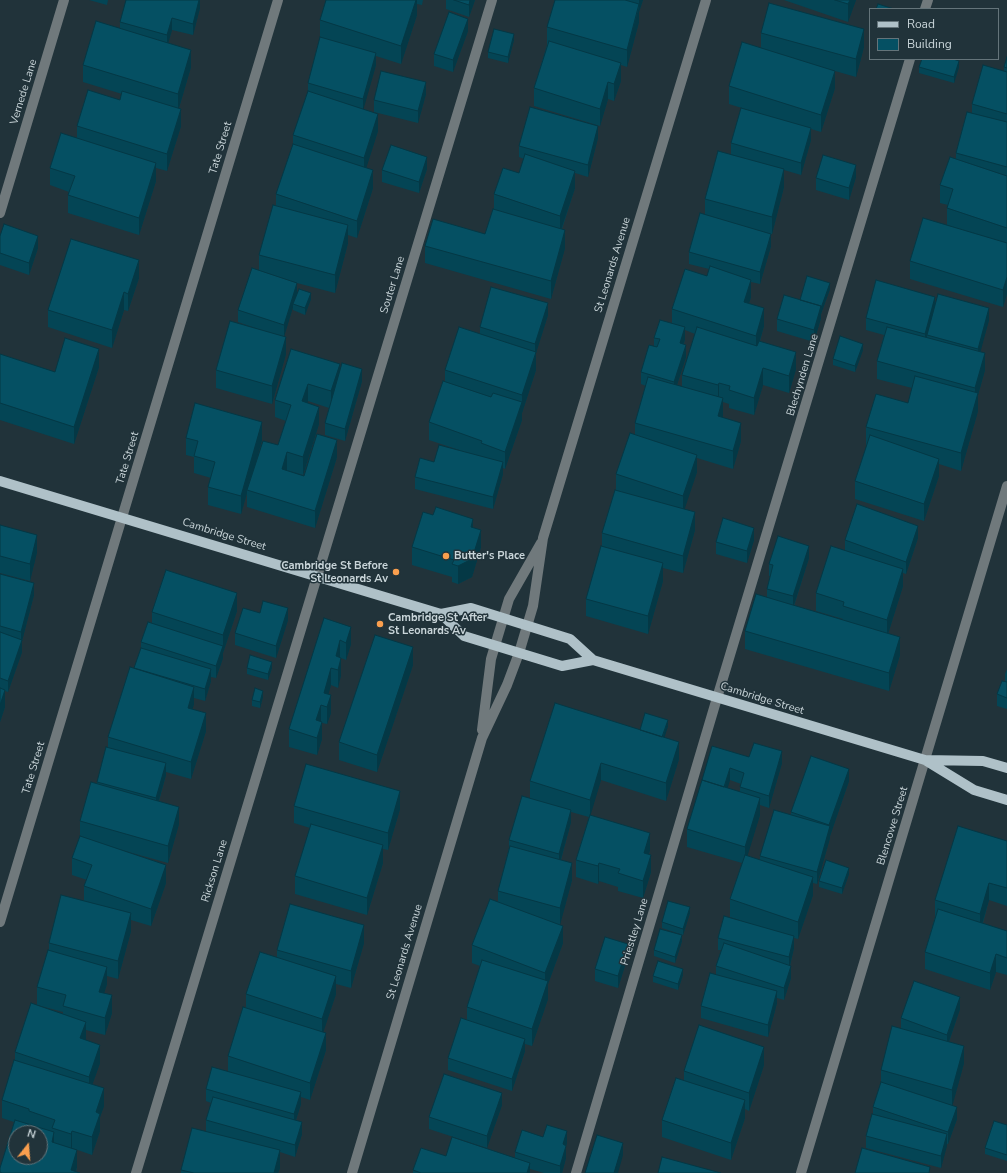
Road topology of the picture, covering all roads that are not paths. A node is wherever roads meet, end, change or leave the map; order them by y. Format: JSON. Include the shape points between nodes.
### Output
{"nodes":[{"id":1,"x":64,"y":0,"type":"edge"},
{"id":2,"x":278,"y":0,"type":"edge"},
{"id":3,"x":492,"y":0,"type":"edge"},
{"id":4,"x":706,"y":0,"type":"edge"},
{"id":5,"x":910,"y":60,"type":"edge"},
{"id":6,"x":0,"y":214,"type":"edge"},
{"id":7,"x":0,"y":481,"type":"edge"},
{"id":8,"x":1007,"y":486,"type":"edge"},
{"id":9,"x":123,"y":518,"type":"junction"},
{"id":10,"x":544,"y":538,"type":"junction"},
{"id":11,"x":317,"y":576,"type":"junction"},
{"id":12,"x":441,"y":614,"type":"junction"},
{"id":13,"x":503,"y":618,"type":"junction"},
{"id":14,"x":527,"y":625,"type":"junction"},
{"id":15,"x":495,"y":645,"type":"junction"},
{"id":16,"x":519,"y":653,"type":"junction"},
{"id":17,"x":593,"y":660,"type":"junction"},
{"id":18,"x":718,"y":698,"type":"junction"},
{"id":19,"x":482,"y":738,"type":"junction"},
{"id":20,"x":925,"y":760,"type":"junction"},
{"id":21,"x":1007,"y":768,"type":"edge"},
{"id":22,"x":1007,"y":800,"type":"edge"},
{"id":23,"x":0,"y":922,"type":"edge"},
{"id":24,"x":136,"y":1173,"type":"edge"},
{"id":25,"x":352,"y":1173,"type":"edge"},
{"id":26,"x":576,"y":1173,"type":"edge"},
{"id":27,"x":801,"y":1173,"type":"edge"}],
"edges":[{"from":1,"to":6,"type":"street","name":"Vernede Lane"},
{"from":2,"to":9,"type":"street","name":"Tate Street"},
{"from":3,"to":11,"type":"street","name":"Souter Lane"},
{"from":4,"to":10,"type":"street","name":"St Leonards Avenue"},
{"from":5,"to":18,"type":"street","name":"Blechynden Lane"},
{"from":7,"to":9,"type":"main road","name":"Cambridge Street"},
{"from":8,"to":20,"type":"street","name":"Blencowe Street"},
{"from":9,"to":11,"type":"main road","name":"Cambridge Street"},
{"from":9,"to":23,"type":"street","name":"Tate Street"},
{"from":10,"to":13,"type":"street","name":"St Leonards Avenue","via":[[509,599]]},
{"from":10,"to":14,"type":"street","name":"St Leonards Avenue","via":[[533,606]]},
{"from":11,"to":12,"type":"main road","name":"Cambridge Street"},
{"from":11,"to":24,"type":"street","name":"Rickson Lane"},
{"from":12,"to":13,"type":"main road","name":"Cambridge Street","via":[[471,608]]},
{"from":12,"to":15,"type":"main road","name":"Cambridge Street","via":[[464,636]]},
{"from":13,"to":14,"type":"main road","name":"Cambridge Street"},
{"from":13,"to":15,"type":"street","name":"St Leonards Avenue"},
{"from":14,"to":16,"type":"street","name":"St Leonards Avenue"},
{"from":14,"to":17,"type":"main road","name":"Cambridge Street","via":[[570,639]]},
{"from":15,"to":16,"type":"main road","name":"Cambridge Street"},
{"from":15,"to":19,"type":"street","name":"St Leonards Avenue","via":[[488,680]]},
{"from":16,"to":17,"type":"main road","name":"Cambridge Street","via":[[562,666]]},
{"from":16,"to":19,"type":"street","name":"St Leonards Avenue"},
{"from":17,"to":18,"type":"main road","name":"Cambridge Street"},
{"from":18,"to":20,"type":"main road","name":"Cambridge Street"},
{"from":18,"to":26,"type":"street","name":"Priestley Lane"},
{"from":19,"to":25,"type":"street","name":"St Leonards Avenue"},
{"from":20,"to":21,"type":"main road","name":"Cambridge Street","via":[[983,761]]},
{"from":20,"to":22,"type":"main road","name":"Cambridge Street","via":[[974,790]]},
{"from":20,"to":27,"type":"street","name":"Blencowe Street"}]}
